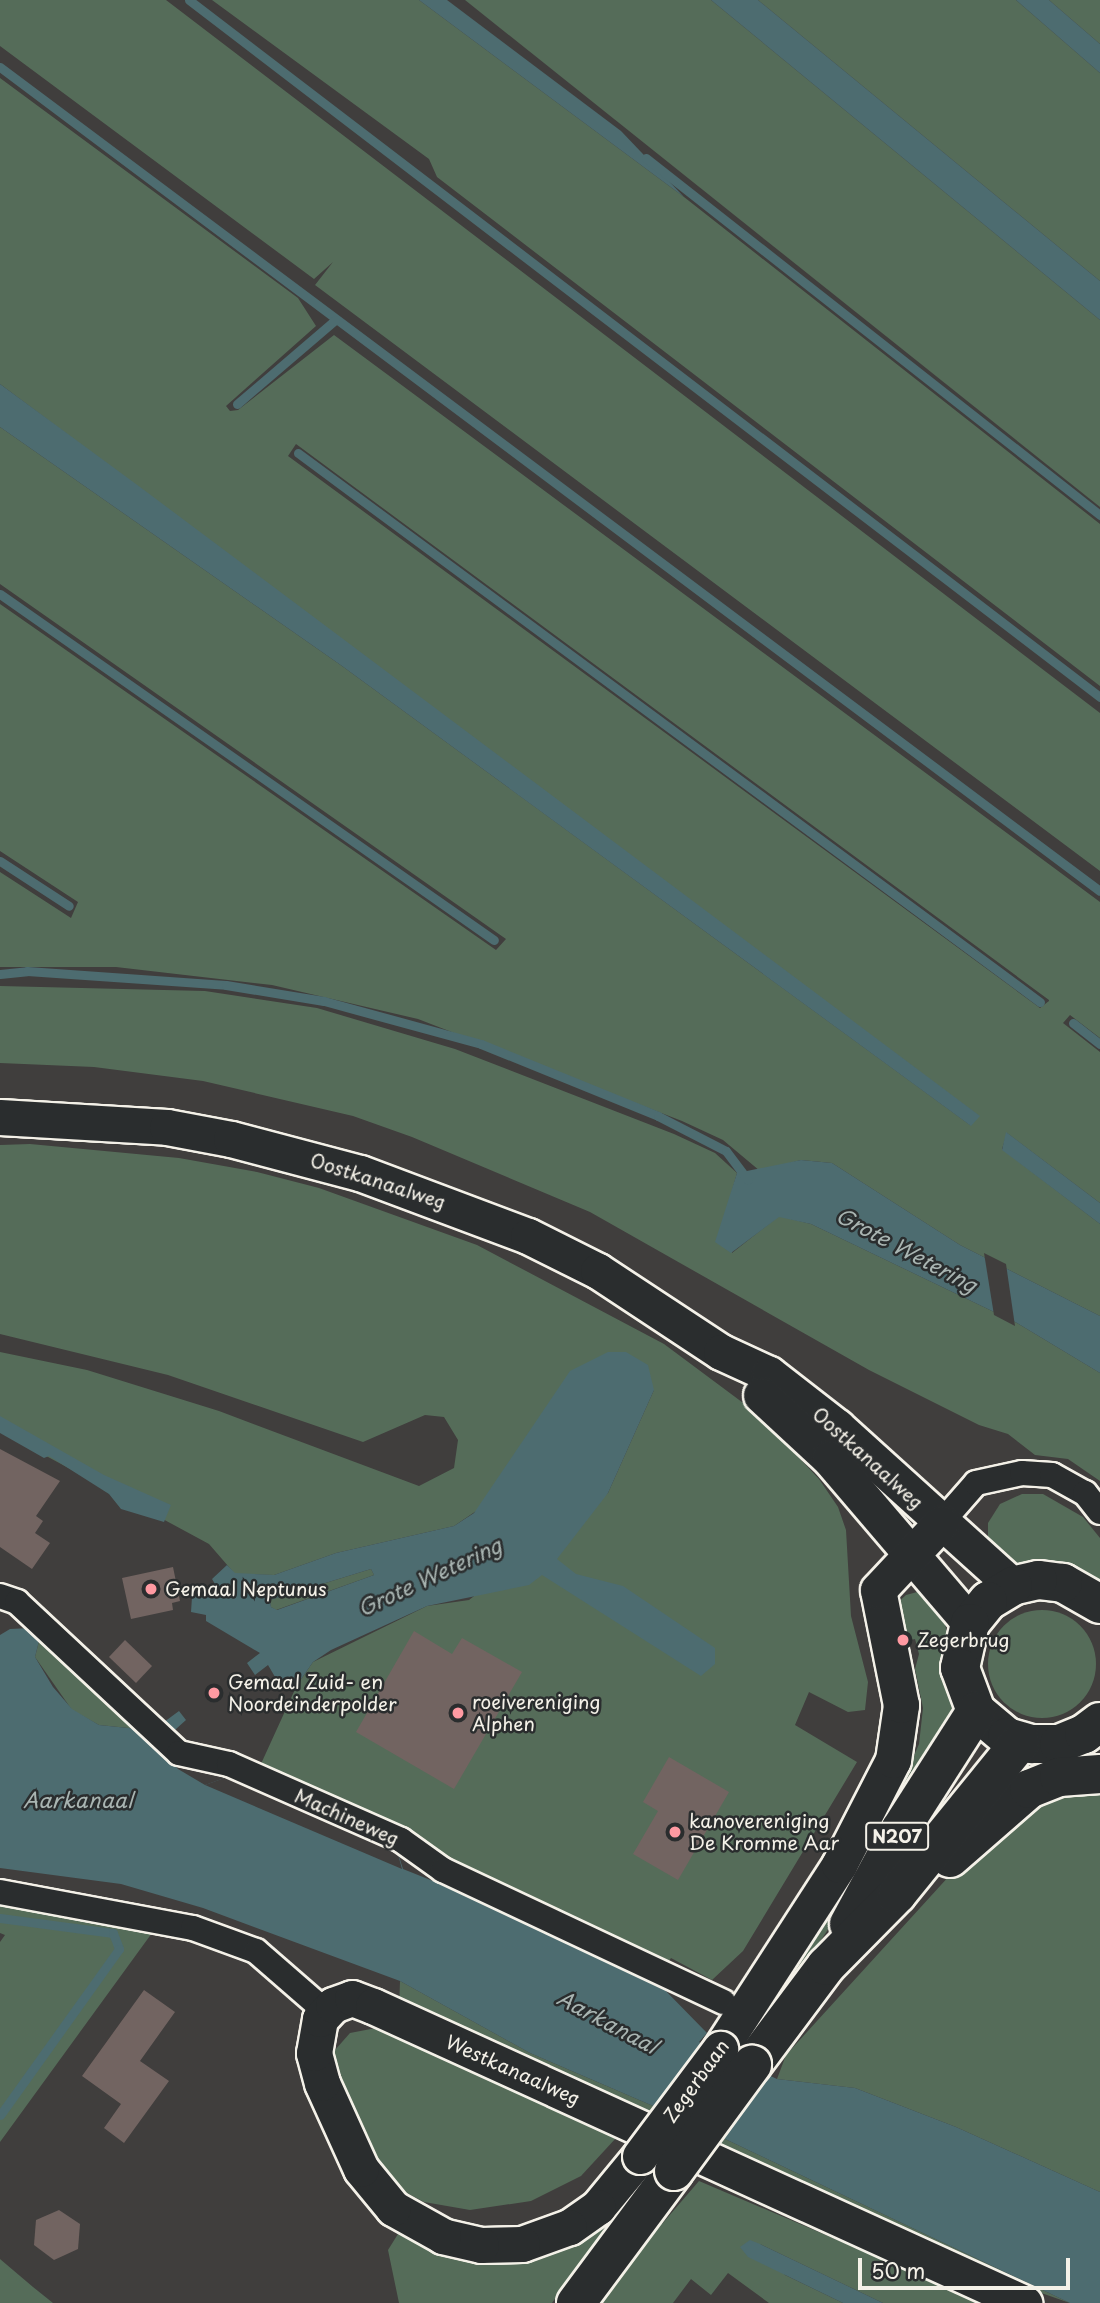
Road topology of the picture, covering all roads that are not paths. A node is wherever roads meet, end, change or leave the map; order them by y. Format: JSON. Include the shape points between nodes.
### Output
{"nodes":[{"id":1,"x":0,"y":1117,"type":"edge"},
{"id":2,"x":721,"y":1352,"type":"junction"},
{"id":3,"x":1100,"y":1512,"type":"edge"},
{"id":4,"x":941,"y":1523,"type":"junction"},
{"id":5,"x":911,"y":1551,"type":"junction"},
{"id":6,"x":1013,"y":1586,"type":"junction"},
{"id":7,"x":0,"y":1596,"type":"edge"},
{"id":8,"x":1100,"y":1604,"type":"edge"},
{"id":9,"x":970,"y":1623,"type":"junction"},
{"id":10,"x":976,"y":1711,"type":"junction"},
{"id":11,"x":1098,"y":1726,"type":"edge"},
{"id":12,"x":1020,"y":1742,"type":"junction"},
{"id":13,"x":1100,"y":1774,"type":"edge"},
{"id":14,"x":0,"y":1892,"type":"edge"},
{"id":15,"x":897,"y":1894,"type":"junction"},
{"id":16,"x":826,"y":1966,"type":"junction"},
{"id":17,"x":724,"y":2002,"type":"dead end"},
{"id":18,"x":325,"y":2011,"type":"junction"},
{"id":19,"x":736,"y":2057,"type":"junction"},
{"id":20,"x":576,"y":2303,"type":"edge"},
{"id":21,"x":1024,"y":2303,"type":"edge"}],
"edges":[{"from":1,"to":2,"type":"street","name":"Oostkanaalweg","via":[[63,1118],[205,1134],[296,1154],[398,1185],[528,1236],[598,1271]]},
{"from":2,"to":4,"type":"street","name":"Oostkanaalweg","via":[[769,1374],[837,1427]]},
{"from":2,"to":5,"type":"street","name":"Oostkanaalweg","via":[[829,1458]]},
{"from":3,"to":4,"type":"street","name":"Oostkanaalweg","via":[[1085,1493],[1052,1475],[1022,1473],[976,1483]]},
{"from":4,"to":5,"type":"street","name":"Oostkanaalweg"},
{"from":4,"to":6,"type":"street","name":"Oostkanaalweg"},
{"from":5,"to":9,"type":"street","name":"Oostkanaalweg"},
{"from":5,"to":19,"type":"street","name":"Zegerbaan","via":[[878,1590],[879,1613],[901,1705],[893,1760]]},
{"from":6,"to":8,"type":"main road","via":[[1038,1580],[1063,1583]]},
{"from":6,"to":9,"type":"main road","via":[[988,1601]]},
{"from":7,"to":17,"type":"street","name":"Machineweg","via":[[17,1602],[179,1753],[229,1764],[401,1840],[443,1870]]},
{"from":9,"to":10,"type":"main road","via":[[960,1668]]},
{"from":10,"to":12,"type":"main road","via":[[995,1730]]},
{"from":10,"to":16,"type":"main road","name":"Zegerbaan","number":"N207","via":[[900,1830]]},
{"from":11,"to":12,"type":"main road","via":[[1059,1744]]},
{"from":12,"to":15,"type":"main road","name":"Zegerbaan","number":"N207"},
{"from":13,"to":15,"type":"main road","number":"N207","via":[[1059,1777],[1029,1789],[926,1880]]},
{"from":14,"to":18,"type":"street","via":[[193,1928],[256,1951]]},
{"from":15,"to":16,"type":"main road","name":"Zegerbaan","number":"N207"},
{"from":16,"to":19,"type":"main road","name":"Zegerbaan","number":"N207"},
{"from":18,"to":19,"type":"street","name":"Zegerbaan","bridge":true,"via":[[314,2033],[314,2053],[322,2083],[361,2169],[393,2208],[443,2236],[481,2245],[522,2244],[569,2228],[598,2207],[640,2156]]},
{"from":18,"to":21,"type":"street","name":"Westkanaalweg","via":[[352,1998],[373,2006]]},
{"from":19,"to":20,"type":"main road","name":"Zegerbaan","number":"N207","bridge":true,"via":[[674,2171]]}]}
